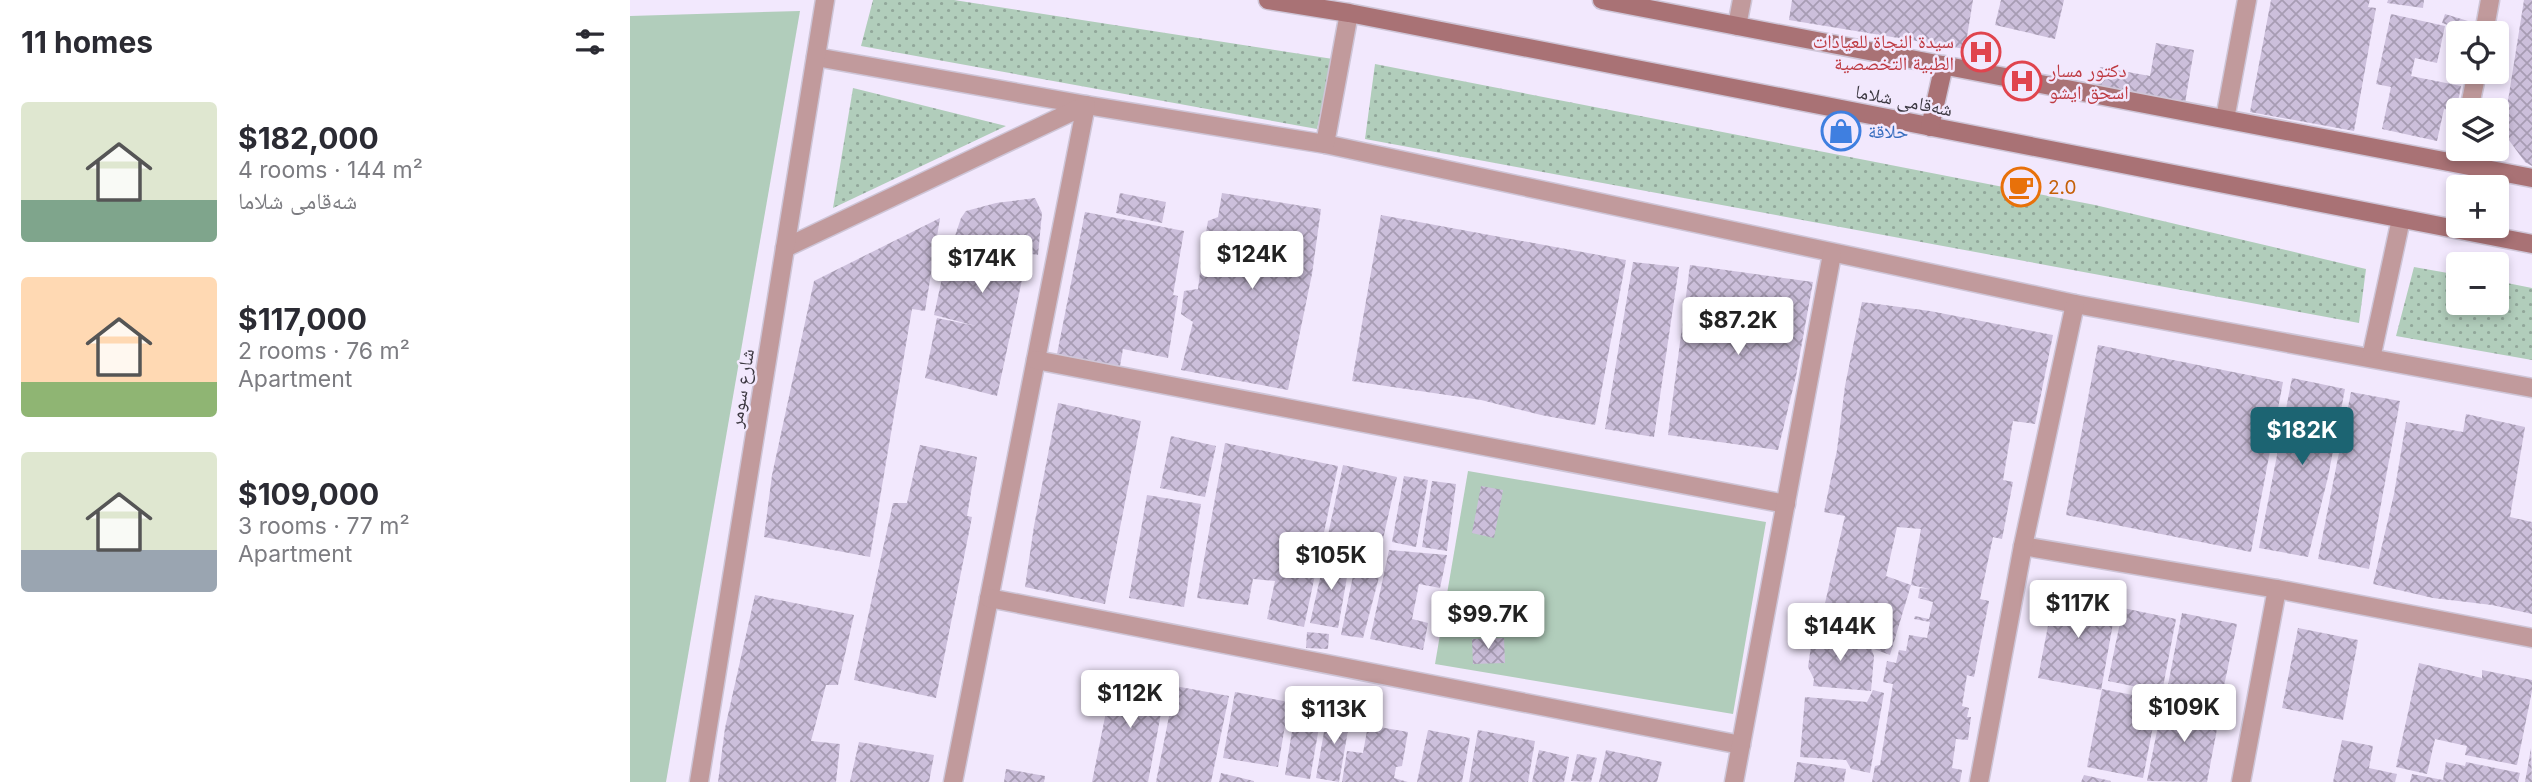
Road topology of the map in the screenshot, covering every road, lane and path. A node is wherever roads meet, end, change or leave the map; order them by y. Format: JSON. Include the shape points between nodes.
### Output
{"nodes":[{"id":1,"x":825,"y":0,"type":"edge"},
{"id":2,"x":1268,"y":0,"type":"edge"},
{"id":3,"x":1602,"y":0,"type":"edge"},
{"id":4,"x":1742,"y":0,"type":"edge"},
{"id":5,"x":2247,"y":0,"type":"edge"},
{"id":6,"x":2490,"y":0,"type":"edge"},
{"id":7,"x":1349,"y":13,"type":"junction"},
{"id":8,"x":2486,"y":21,"type":"edge"},
{"id":9,"x":1737,"y":26,"type":"junction"},
{"id":10,"x":816,"y":57,"type":"junction"},
{"id":11,"x":1944,"y":65,"type":"junction"},
{"id":12,"x":1086,"y":105,"type":"junction"},
{"id":13,"x":2225,"y":119,"type":"junction"},
{"id":14,"x":1930,"y":127,"type":"junction"},
{"id":15,"x":1325,"y":144,"type":"junction"},
{"id":16,"x":2446,"y":154,"type":"edge"},
{"id":17,"x":2477,"y":161,"type":"edge"},
{"id":18,"x":2532,"y":178,"type":"edge"},
{"id":19,"x":2401,"y":219,"type":"junction"},
{"id":20,"x":2532,"y":244,"type":"edge"},
{"id":21,"x":785,"y":248,"type":"junction"},
{"id":22,"x":1832,"y":254,"type":"junction"},
{"id":23,"x":2075,"y":304,"type":"junction"},
{"id":24,"x":2371,"y":358,"type":"junction"},
{"id":25,"x":1036,"y":360,"type":"junction"},
{"id":26,"x":2532,"y":388,"type":"edge"},
{"id":27,"x":1786,"y":504,"type":"junction"},
{"id":28,"x":2023,"y":546,"type":"junction"},
{"id":29,"x":2277,"y":589,"type":"junction"},
{"id":30,"x":989,"y":598,"type":"junction"},
{"id":31,"x":2532,"y":638,"type":"edge"},
{"id":32,"x":1741,"y":745,"type":"junction"},
{"id":33,"x":699,"y":782,"type":"edge"},
{"id":34,"x":953,"y":782,"type":"edge"},
{"id":35,"x":1734,"y":782,"type":"edge"},
{"id":36,"x":1979,"y":782,"type":"edge"},
{"id":37,"x":2241,"y":782,"type":"edge"}],
"edges":[{"from":1,"to":10,"type":"street","name":"شارع سومر"},
{"from":2,"to":7,"type":"main road","name":"شەقامی شلاما"},
{"from":3,"to":9,"type":"main road"},
{"from":4,"to":9,"type":"street"},
{"from":5,"to":13,"type":"street"},
{"from":6,"to":8,"type":"street"},
{"from":7,"to":14,"type":"main road","name":"شەقامی شلاما"},
{"from":7,"to":15,"type":"street"},
{"from":9,"to":11,"type":"main road"},
{"from":10,"to":12,"type":"street"},
{"from":10,"to":21,"type":"street","name":"شارع سومر"},
{"from":11,"to":13,"type":"main road"},
{"from":11,"to":14,"type":"main road"},
{"from":12,"to":15,"type":"street"},
{"from":12,"to":21,"type":"street"},
{"from":12,"to":25,"type":"street"},
{"from":13,"to":16,"type":"main road"},
{"from":14,"to":19,"type":"main road","name":"شەقامی شلاما"},
{"from":15,"to":22,"type":"street"},
{"from":17,"to":18,"type":"main road"},
{"from":19,"to":20,"type":"main road","name":"شەقامی شلاما"},
{"from":19,"to":24,"type":"street"},
{"from":21,"to":33,"type":"street","name":"شارع سومر"},
{"from":22,"to":23,"type":"street"},
{"from":22,"to":27,"type":"street"},
{"from":23,"to":24,"type":"street"},
{"from":23,"to":28,"type":"street"},
{"from":24,"to":26,"type":"street"},
{"from":25,"to":27,"type":"street"},
{"from":25,"to":30,"type":"street"},
{"from":27,"to":32,"type":"street"},
{"from":28,"to":29,"type":"street"},
{"from":28,"to":36,"type":"street"},
{"from":29,"to":31,"type":"street"},
{"from":29,"to":37,"type":"street"},
{"from":30,"to":32,"type":"street"},
{"from":30,"to":34,"type":"street"},
{"from":32,"to":35,"type":"street"}]}
